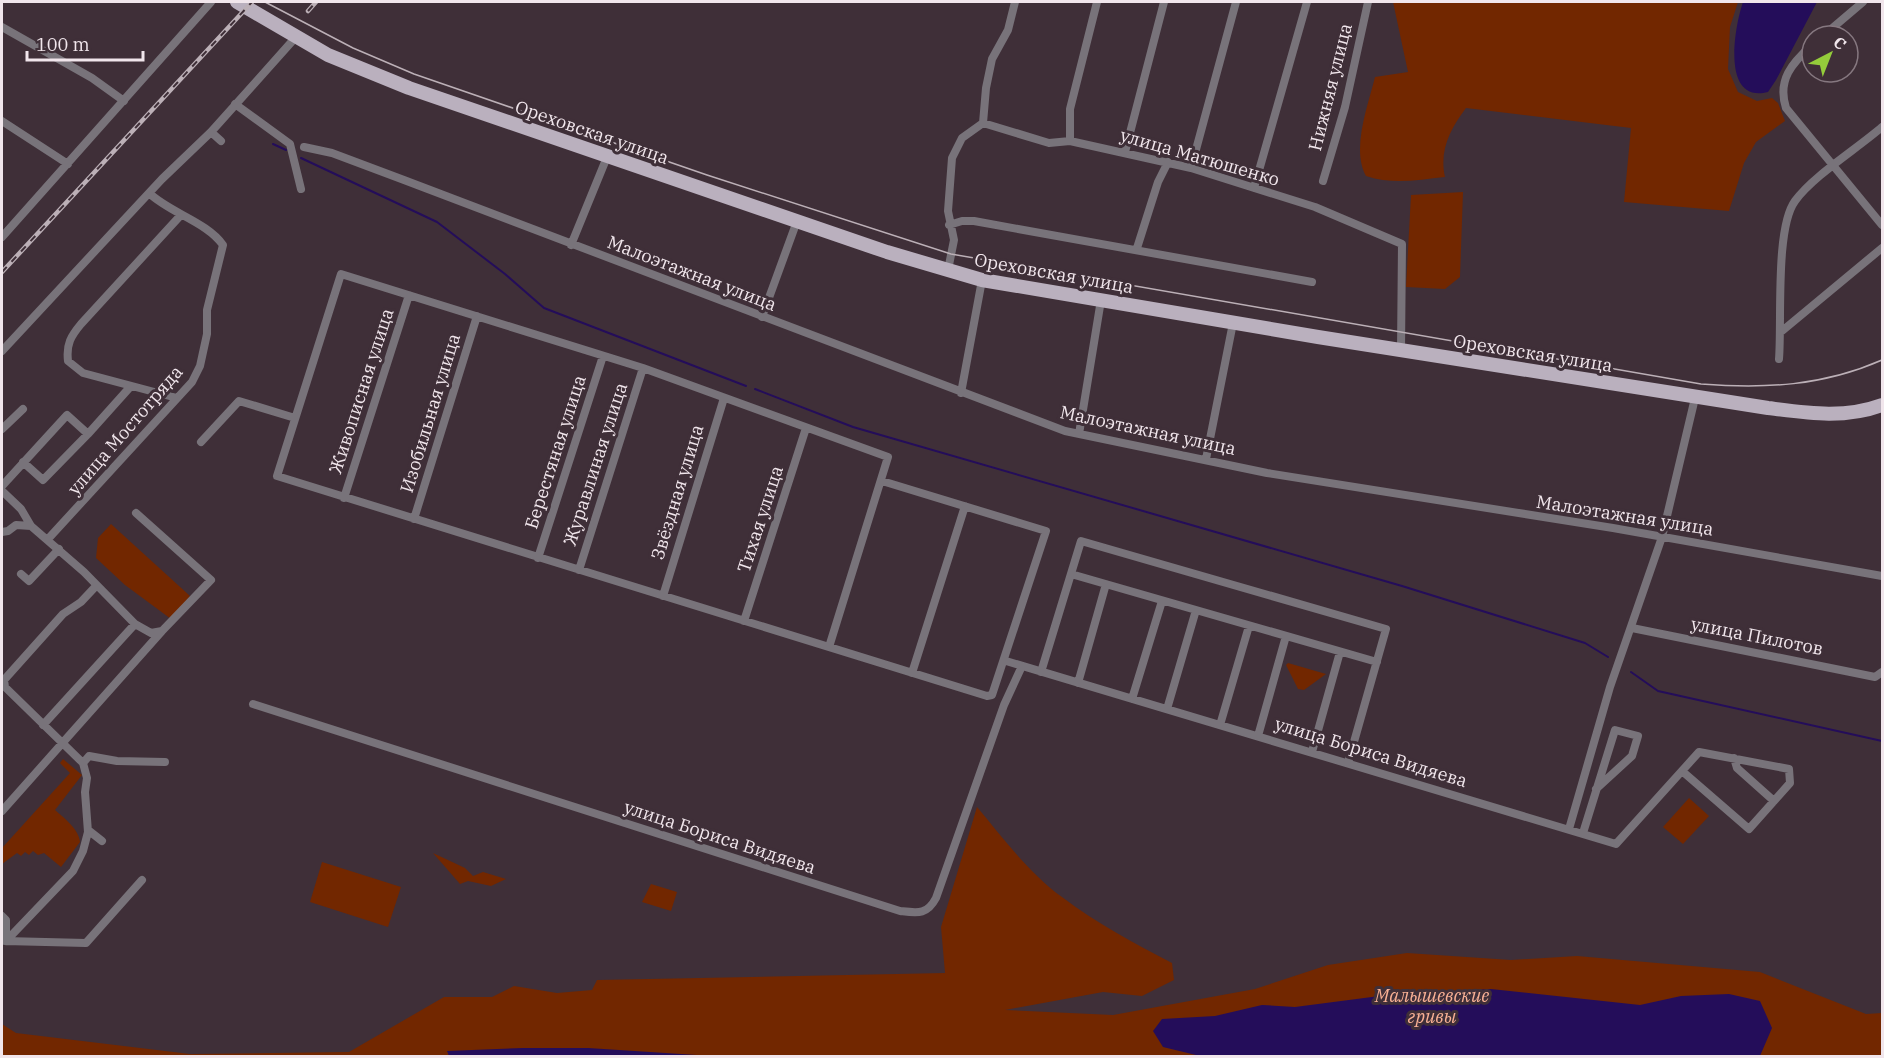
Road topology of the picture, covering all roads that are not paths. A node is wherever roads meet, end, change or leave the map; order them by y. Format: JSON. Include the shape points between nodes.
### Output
{"nodes":[{"id":1,"x":211,"y":2,"type":"edge"},
{"id":2,"x":237,"y":2,"type":"edge"},
{"id":3,"x":1015,"y":2,"type":"edge"},
{"id":4,"x":1097,"y":2,"type":"edge"},
{"id":5,"x":1164,"y":2,"type":"edge"},
{"id":6,"x":1236,"y":2,"type":"edge"},
{"id":7,"x":1306,"y":2,"type":"edge"},
{"id":8,"x":1368,"y":2,"type":"edge"},
{"id":9,"x":1863,"y":2,"type":"edge"},
{"id":10,"x":1837,"y":24,"type":"edge"},
{"id":11,"x":2,"y":27,"type":"edge"},
{"id":12,"x":295,"y":38,"type":"junction"},
{"id":13,"x":1800,"y":57,"type":"edge"},
{"id":14,"x":124,"y":101,"type":"junction"},
{"id":15,"x":235,"y":104,"type":"junction"},
{"id":16,"x":2,"y":121,"type":"edge"},
{"id":17,"x":983,"y":123,"type":"junction"},
{"id":18,"x":1882,"y":127,"type":"edge"},
{"id":19,"x":211,"y":132,"type":"junction"},
{"id":20,"x":221,"y":141,"type":"dead end"},
{"id":21,"x":1070,"y":141,"type":"junction"},
{"id":22,"x":304,"y":147,"type":"dead end"},
{"id":23,"x":1125,"y":152,"type":"junction"},
{"id":24,"x":607,"y":157,"type":"junction"},
{"id":25,"x":1168,"y":162,"type":"junction"},
{"id":26,"x":68,"y":164,"type":"junction"},
{"id":27,"x":1834,"y":167,"type":"junction"},
{"id":28,"x":1191,"y":168,"type":"junction"},
{"id":29,"x":1323,"y":181,"type":"dead end"},
{"id":30,"x":1254,"y":188,"type":"junction"},
{"id":31,"x":301,"y":189,"type":"dead end"},
{"id":32,"x":149,"y":193,"type":"junction"},
{"id":33,"x":180,"y":216,"type":"junction"},
{"id":34,"x":797,"y":221,"type":"junction"},
{"id":35,"x":950,"y":225,"type":"junction"},
{"id":36,"x":1882,"y":225,"type":"edge"},
{"id":37,"x":2,"y":237,"type":"edge"},
{"id":38,"x":571,"y":245,"type":"junction"},
{"id":39,"x":1137,"y":248,"type":"junction"},
{"id":40,"x":1882,"y":248,"type":"edge"},
{"id":41,"x":948,"y":270,"type":"junction"},
{"id":42,"x":982,"y":280,"type":"junction"},
{"id":43,"x":1312,"y":282,"type":"dead end"},
{"id":44,"x":409,"y":295,"type":"junction"},
{"id":45,"x":1101,"y":300,"type":"junction"},
{"id":46,"x":477,"y":316,"type":"junction"},
{"id":47,"x":762,"y":317,"type":"junction"},
{"id":48,"x":1233,"y":323,"type":"junction"},
{"id":49,"x":1782,"y":331,"type":"junction"},
{"id":50,"x":1401,"y":350,"type":"junction"},
{"id":51,"x":2,"y":351,"type":"edge"},
{"id":52,"x":603,"y":356,"type":"junction"},
{"id":53,"x":1779,"y":359,"type":"dead end"},
{"id":54,"x":643,"y":368,"type":"junction"},
{"id":55,"x":132,"y":386,"type":"junction"},
{"id":56,"x":961,"y":393,"type":"junction"},
{"id":57,"x":177,"y":398,"type":"junction"},
{"id":58,"x":724,"y":398,"type":"junction"},
{"id":59,"x":1695,"y":398,"type":"junction"},
{"id":60,"x":1882,"y":405,"type":"edge"},
{"id":61,"x":23,"y":410,"type":"dead end"},
{"id":62,"x":295,"y":418,"type":"junction"},
{"id":63,"x":806,"y":428,"type":"junction"},
{"id":64,"x":2,"y":429,"type":"edge"},
{"id":65,"x":88,"y":434,"type":"junction"},
{"id":66,"x":1079,"y":434,"type":"junction"},
{"id":67,"x":201,"y":442,"type":"dead end"},
{"id":68,"x":1206,"y":459,"type":"junction"},
{"id":69,"x":23,"y":462,"type":"junction"},
{"id":70,"x":882,"y":481,"type":"junction"},
{"id":71,"x":2,"y":486,"type":"edge"},
{"id":72,"x":2,"y":491,"type":"edge"},
{"id":73,"x":344,"y":498,"type":"junction"},
{"id":74,"x":965,"y":506,"type":"junction"},
{"id":75,"x":136,"y":513,"type":"dead end"},
{"id":76,"x":414,"y":519,"type":"junction"},
{"id":77,"x":16,"y":525,"type":"junction"},
{"id":78,"x":31,"y":526,"type":"junction"},
{"id":79,"x":2,"y":532,"type":"edge"},
{"id":80,"x":1662,"y":537,"type":"junction"},
{"id":81,"x":48,"y":539,"type":"junction"},
{"id":82,"x":2,"y":541,"type":"edge"},
{"id":83,"x":59,"y":549,"type":"junction"},
{"id":84,"x":538,"y":558,"type":"junction"},
{"id":85,"x":579,"y":570,"type":"junction"},
{"id":86,"x":21,"y":574,"type":"dead end"},
{"id":87,"x":1071,"y":574,"type":"junction"},
{"id":88,"x":1882,"y":576,"type":"edge"},
{"id":89,"x":1106,"y":584,"type":"junction"},
{"id":90,"x":96,"y":586,"type":"junction"},
{"id":91,"x":663,"y":596,"type":"junction"},
{"id":92,"x":1162,"y":600,"type":"junction"},
{"id":93,"x":1196,"y":610,"type":"junction"},
{"id":94,"x":744,"y":621,"type":"junction"},
{"id":95,"x":135,"y":624,"type":"junction"},
{"id":96,"x":1249,"y":626,"type":"junction"},
{"id":97,"x":1632,"y":628,"type":"junction"},
{"id":98,"x":162,"y":631,"type":"junction"},
{"id":99,"x":1286,"y":636,"type":"junction"},
{"id":100,"x":829,"y":647,"type":"junction"},
{"id":101,"x":1340,"y":652,"type":"junction"},
{"id":102,"x":1006,"y":661,"type":"junction"},
{"id":103,"x":1377,"y":662,"type":"junction"},
{"id":104,"x":1022,"y":666,"type":"junction"},
{"id":105,"x":1041,"y":672,"type":"junction"},
{"id":106,"x":912,"y":673,"type":"junction"},
{"id":107,"x":1879,"y":675,"type":"edge"},
{"id":108,"x":1078,"y":682,"type":"junction"},
{"id":109,"x":1132,"y":699,"type":"junction"},
{"id":110,"x":253,"y":704,"type":"dead end"},
{"id":111,"x":1167,"y":709,"type":"junction"},
{"id":112,"x":43,"y":725,"type":"junction"},
{"id":113,"x":1220,"y":725,"type":"junction"},
{"id":114,"x":1258,"y":736,"type":"junction"},
{"id":115,"x":62,"y":743,"type":"junction"},
{"id":116,"x":1312,"y":752,"type":"junction"},
{"id":117,"x":1734,"y":758,"type":"junction"},
{"id":118,"x":165,"y":762,"type":"dead end"},
{"id":119,"x":83,"y":763,"type":"junction"},
{"id":120,"x":1348,"y":763,"type":"junction"},
{"id":121,"x":1682,"y":771,"type":"junction"},
{"id":122,"x":1596,"y":789,"type":"junction"},
{"id":123,"x":1774,"y":801,"type":"junction"},
{"id":124,"x":2,"y":811,"type":"edge"},
{"id":125,"x":1569,"y":829,"type":"junction"},
{"id":126,"x":88,"y":830,"type":"junction"},
{"id":127,"x":1583,"y":833,"type":"junction"},
{"id":128,"x":102,"y":841,"type":"dead end"},
{"id":129,"x":142,"y":880,"type":"dead end"},
{"id":130,"x":2,"y":916,"type":"edge"},
{"id":131,"x":4,"y":941,"type":"edge"}],
"edges":[{"from":1,"to":14,"type":"street"},
{"from":2,"to":12,"type":"main road","name":"Ореховская улица"},
{"from":3,"to":17,"type":"street","via":[[1008,30],[992,59]]},
{"from":4,"to":21,"type":"street","via":[[1070,110]]},
{"from":5,"to":23,"type":"street"},
{"from":6,"to":28,"type":"street"},
{"from":7,"to":30,"type":"street"},
{"from":8,"to":29,"type":"street","name":"Нижняя улица","via":[[1345,107]]},
{"from":9,"to":10,"type":"street"},
{"from":11,"to":14,"type":"street","via":[[92,78]]},
{"from":12,"to":15,"type":"street"},
{"from":12,"to":24,"type":"main road","name":"Ореховская улица","via":[[377,76]]},
{"from":13,"to":27,"type":"street","via":[[1785,76],[1783,99]]},
{"from":14,"to":26,"type":"street"},
{"from":15,"to":19,"type":"street"},
{"from":15,"to":31,"type":"street","via":[[290,144]]},
{"from":16,"to":26,"type":"street"},
{"from":17,"to":21,"type":"street","name":"улица Матюшенко","via":[[1048,142]]},
{"from":17,"to":35,"type":"street","via":[[962,138],[954,150]]},
{"from":18,"to":27,"type":"street"},
{"from":19,"to":20,"type":"street"},
{"from":19,"to":32,"type":"street"},
{"from":21,"to":23,"type":"street","name":"улица Матюшенко"},
{"from":22,"to":38,"type":"street","name":"Малоэтажная улица","via":[[332,153]]},
{"from":23,"to":25,"type":"street","name":"улица Матюшенко"},
{"from":24,"to":34,"type":"main road","name":"Ореховская улица"},
{"from":24,"to":38,"type":"street"},
{"from":25,"to":28,"type":"street","name":"улица Матюшенко"},
{"from":25,"to":39,"type":"street"},
{"from":26,"to":37,"type":"street"},
{"from":27,"to":36,"type":"street"},
{"from":27,"to":49,"type":"street","via":[[1803,193],[1790,211],[1783,248]]},
{"from":28,"to":30,"type":"street","name":"улица Матюшенко"},
{"from":30,"to":50,"type":"street","name":"улица Матюшенко","via":[[1335,215],[1402,244]]},
{"from":32,"to":33,"type":"street","name":"улица Мостотряда"},
{"from":32,"to":51,"type":"street"},
{"from":33,"to":55,"type":"street","via":[[69,338],[68,361],[75,368]]},
{"from":33,"to":57,"type":"street","name":"улица Мостотряда","via":[[217,237],[223,245],[207,310],[200,366]]},
{"from":34,"to":41,"type":"main road","name":"Ореховская улица"},
{"from":34,"to":47,"type":"street"},
{"from":35,"to":39,"type":"street","via":[[974,221]]},
{"from":35,"to":41,"type":"street","via":[[954,240]]},
{"from":38,"to":47,"type":"street","name":"Малоэтажная улица"},
{"from":39,"to":43,"type":"street"},
{"from":40,"to":49,"type":"street"},
{"from":41,"to":42,"type":"main road","name":"Ореховская улица"},
{"from":42,"to":45,"type":"main road","name":"Ореховская улица"},
{"from":42,"to":56,"type":"street"},
{"from":44,"to":46,"type":"street"},
{"from":44,"to":62,"type":"street","via":[[341,274]]},
{"from":44,"to":73,"type":"street","name":"Живописная улица"},
{"from":45,"to":48,"type":"main road","name":"Ореховская улица"},
{"from":45,"to":66,"type":"street"},
{"from":46,"to":52,"type":"street"},
{"from":46,"to":76,"type":"street","name":"Изобильная улица"},
{"from":47,"to":56,"type":"street","name":"Малоэтажная улица"},
{"from":48,"to":50,"type":"main road","name":"Ореховская улица"},
{"from":48,"to":68,"type":"street"},
{"from":49,"to":53,"type":"street"},
{"from":50,"to":59,"type":"main road","name":"Ореховская улица"},
{"from":52,"to":54,"type":"street"},
{"from":52,"to":84,"type":"street","name":"Берестяная улица"},
{"from":54,"to":58,"type":"street"},
{"from":54,"to":85,"type":"street","name":"Журавлиная улица"},
{"from":55,"to":57,"type":"street"},
{"from":55,"to":65,"type":"street"},
{"from":56,"to":66,"type":"street","name":"Малоэтажная улица"},
{"from":57,"to":81,"type":"street","name":"улица Мостотряда"},
{"from":58,"to":63,"type":"street"},
{"from":58,"to":91,"type":"street","name":"Звёздная улица"},
{"from":59,"to":60,"type":"main road","name":"Ореховская улица","via":[[1831,415]]},
{"from":59,"to":80,"type":"street"},
{"from":61,"to":64,"type":"street"},
{"from":62,"to":67,"type":"street","via":[[239,401]]},
{"from":62,"to":73,"type":"street","via":[[277,476]]},
{"from":63,"to":70,"type":"street","via":[[888,457]]},
{"from":63,"to":94,"type":"street","name":"Тихая улица"},
{"from":65,"to":69,"type":"street","via":[[43,480]]},
{"from":65,"to":69,"type":"street","via":[[67,415]]},
{"from":66,"to":68,"type":"street","name":"Малоэтажная улица"},
{"from":68,"to":80,"type":"street","name":"Малоэтажная улица","via":[[1374,492]]},
{"from":69,"to":71,"type":"street"},
{"from":70,"to":74,"type":"street"},
{"from":70,"to":100,"type":"street"},
{"from":72,"to":78,"type":"street","via":[[21,509]]},
{"from":73,"to":76,"type":"street"},
{"from":74,"to":102,"type":"street","via":[[1046,531]]},
{"from":74,"to":106,"type":"street"},
{"from":75,"to":98,"type":"street","via":[[211,580]]},
{"from":76,"to":84,"type":"street"},
{"from":77,"to":78,"type":"street"},
{"from":77,"to":79,"type":"street"},
{"from":77,"to":82,"type":"street"},
{"from":78,"to":81,"type":"street"},
{"from":80,"to":88,"type":"street","name":"Малоэтажная улица"},
{"from":80,"to":97,"type":"street"},
{"from":81,"to":83,"type":"street"},
{"from":83,"to":86,"type":"street","via":[[29,581]]},
{"from":83,"to":90,"type":"street"},
{"from":84,"to":85,"type":"street"},
{"from":85,"to":91,"type":"street"},
{"from":87,"to":89,"type":"street"},
{"from":87,"to":103,"type":"street","via":[[1081,541],[1386,629]]},
{"from":87,"to":105,"type":"street"},
{"from":89,"to":92,"type":"street"},
{"from":89,"to":108,"type":"street"},
{"from":90,"to":95,"type":"street"},
{"from":90,"to":112,"type":"street","via":[[63,614],[4,680],[5,687]]},
{"from":91,"to":94,"type":"street"},
{"from":92,"to":93,"type":"street"},
{"from":92,"to":109,"type":"street"},
{"from":93,"to":96,"type":"street"},
{"from":93,"to":111,"type":"street"},
{"from":94,"to":100,"type":"street"},
{"from":95,"to":98,"type":"street","via":[[151,633]]},
{"from":95,"to":112,"type":"street"},
{"from":96,"to":99,"type":"street"},
{"from":96,"to":113,"type":"street"},
{"from":97,"to":107,"type":"street","name":"улица Пилотов"},
{"from":97,"to":125,"type":"street","via":[[1610,687]]},
{"from":98,"to":115,"type":"street"},
{"from":99,"to":101,"type":"street"},
{"from":99,"to":114,"type":"street"},
{"from":100,"to":106,"type":"street"},
{"from":101,"to":103,"type":"street"},
{"from":101,"to":116,"type":"street"},
{"from":102,"to":104,"type":"street","name":"улица Бориса Видяева"},
{"from":102,"to":106,"type":"street","via":[[995,693],[987,696]]},
{"from":103,"to":120,"type":"street"},
{"from":104,"to":105,"type":"street","name":"улица Бориса Видяева"},
{"from":104,"to":110,"type":"street","name":"улица Бориса Видяева","via":[[1004,705],[936,898],[923,913],[900,911]]},
{"from":105,"to":108,"type":"street","name":"улица Бориса Видяева"},
{"from":108,"to":109,"type":"street","name":"улица Бориса Видяева"},
{"from":109,"to":111,"type":"street","name":"улица Бориса Видяева"},
{"from":111,"to":113,"type":"street","name":"улица Бориса Видяева"},
{"from":112,"to":115,"type":"street"},
{"from":113,"to":114,"type":"street","name":"улица Бориса Видяева"},
{"from":114,"to":116,"type":"street","name":"улица Бориса Видяева"},
{"from":115,"to":119,"type":"street"},
{"from":115,"to":124,"type":"street"},
{"from":116,"to":120,"type":"street","name":"улица Бориса Видяева"},
{"from":117,"to":121,"type":"street","name":"улица Бориса Видяева","via":[[1699,752]]},
{"from":117,"to":123,"type":"street","via":[[1737,768]]},
{"from":117,"to":123,"type":"street","name":"улица Бориса Видяева","via":[[1789,769],[1790,783]]},
{"from":118,"to":119,"type":"street","via":[[89,756]]},
{"from":119,"to":126,"type":"street","via":[[87,770]]},
{"from":120,"to":125,"type":"street","name":"улица Бориса Видяева"},
{"from":121,"to":123,"type":"street","name":"улица Бориса Видяева","via":[[1749,829]]},
{"from":121,"to":127,"type":"street","name":"улица Бориса Видяева","via":[[1616,844]]},
{"from":122,"to":122,"type":"street","via":[[1615,730],[1638,736],[1632,756]]},
{"from":122,"to":127,"type":"street"},
{"from":125,"to":127,"type":"street","name":"улица Бориса Видяева"},
{"from":126,"to":128,"type":"street"},
{"from":126,"to":131,"type":"street","via":[[76,866]]},
{"from":129,"to":131,"type":"street","via":[[87,943]]},
{"from":130,"to":131,"type":"street","via":[[6,920]]}]}
